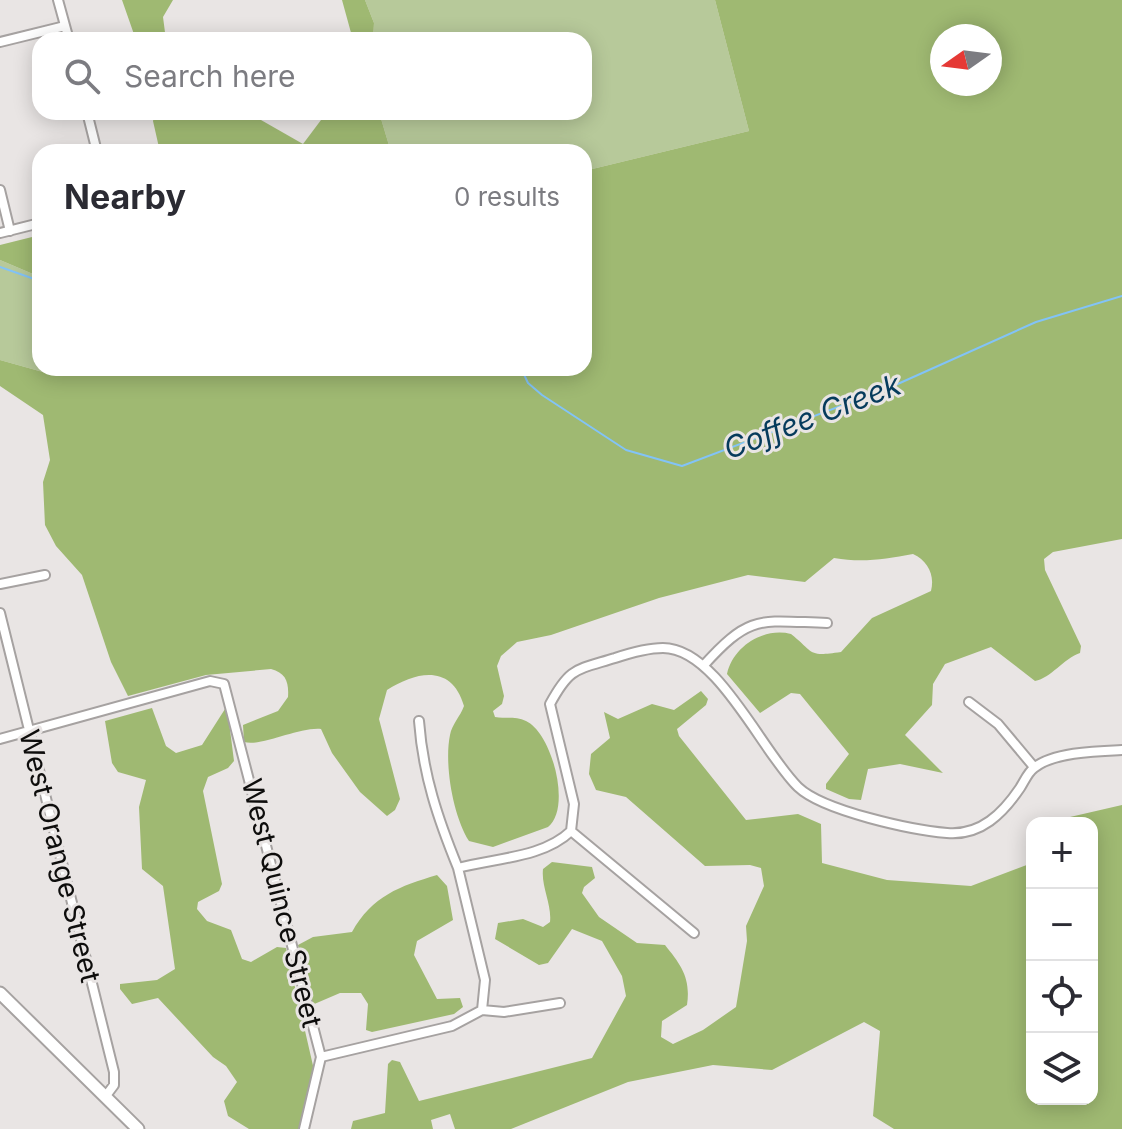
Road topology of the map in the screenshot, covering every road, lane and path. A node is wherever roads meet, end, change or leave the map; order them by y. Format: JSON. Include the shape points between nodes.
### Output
{"nodes":[{"id":1,"x":58,"y":0,"type":"edge"},
{"id":2,"x":65,"y":26,"type":"junction"},
{"id":3,"x":41,"y":32,"type":"edge"},
{"id":4,"x":67,"y":32,"type":"edge"},
{"id":5,"x":32,"y":34,"type":"edge"},
{"id":6,"x":0,"y":42,"type":"edge"},
{"id":7,"x":89,"y":120,"type":"edge"},
{"id":8,"x":95,"y":144,"type":"edge"},
{"id":9,"x":0,"y":190,"type":"edge"},
{"id":10,"x":32,"y":225,"type":"edge"},
{"id":11,"x":5,"y":232,"type":"edge"},
{"id":12,"x":45,"y":575,"type":"dead end"},
{"id":13,"x":0,"y":584,"type":"edge"},
{"id":14,"x":0,"y":613,"type":"edge"},
{"id":15,"x":827,"y":623,"type":"dead end"},
{"id":16,"x":704,"y":665,"type":"junction"},
{"id":17,"x":969,"y":702,"type":"dead end"},
{"id":18,"x":419,"y":721,"type":"dead end"},
{"id":19,"x":29,"y":731,"type":"junction"},
{"id":20,"x":0,"y":739,"type":"edge"},
{"id":21,"x":1122,"y":750,"type":"edge"},
{"id":22,"x":1034,"y":767,"type":"junction"},
{"id":23,"x":571,"y":831,"type":"junction"},
{"id":24,"x":458,"y":868,"type":"junction"},
{"id":25,"x":694,"y":933,"type":"dead end"},
{"id":26,"x":0,"y":993,"type":"edge"},
{"id":27,"x":560,"y":1003,"type":"dead end"},
{"id":28,"x":482,"y":1010,"type":"junction"},
{"id":29,"x":321,"y":1057,"type":"junction"},
{"id":30,"x":105,"y":1097,"type":"junction"},
{"id":31,"x":138,"y":1129,"type":"edge"},
{"id":32,"x":304,"y":1129,"type":"edge"}],
"edges":[{"from":1,"to":2,"type":"street"},
{"from":2,"to":3,"type":"street"},
{"from":2,"to":4,"type":"street"},
{"from":5,"to":6,"type":"street"},
{"from":7,"to":8,"type":"street"},
{"from":9,"to":11,"type":"street"},
{"from":10,"to":11,"type":"street"},
{"from":12,"to":13,"type":"street"},
{"from":14,"to":19,"type":"street","name":"West Orange Street"},
{"from":15,"to":16,"type":"street","via":[[758,621],[731,635]]},
{"from":16,"to":22,"type":"street","via":[[800,789],[837,810],[950,833],[978,828],[996,819]]},
{"from":16,"to":23,"type":"street","via":[[665,648],[565,676],[550,704],[574,804]]},
{"from":17,"to":22,"type":"street","via":[[998,724]]},
{"from":18,"to":24,"type":"street","via":[[432,805]]},
{"from":19,"to":20,"type":"street"},
{"from":19,"to":29,"type":"street","name":"West Quince Street","via":[[219,681],[227,688]]},
{"from":19,"to":30,"type":"street","name":"West Orange Street","via":[[114,1072],[114,1085]]},
{"from":21,"to":22,"type":"street","via":[[1058,758]]},
{"from":23,"to":24,"type":"street","via":[[537,851]]},
{"from":23,"to":25,"type":"street"},
{"from":24,"to":28,"type":"street","via":[[485,980]]},
{"from":26,"to":30,"type":"street"},
{"from":27,"to":28,"type":"street"},
{"from":28,"to":29,"type":"street","via":[[452,1026]]},
{"from":29,"to":32,"type":"street","name":"West Quince Street"},
{"from":30,"to":31,"type":"street"}]}
